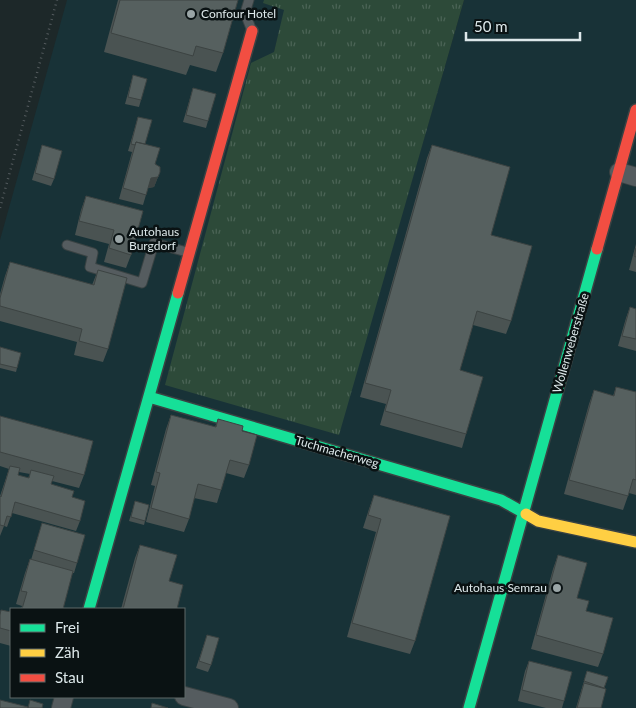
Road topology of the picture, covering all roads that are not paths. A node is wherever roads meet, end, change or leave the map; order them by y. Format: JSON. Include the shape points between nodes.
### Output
{"nodes":[{"id":1,"x":249,"y":0,"type":"edge"},
{"id":2,"x":252,"y":31,"type":"joint"},
{"id":3,"x":636,"y":110,"type":"edge"},
{"id":4,"x":628,"y":175,"type":"edge"},
{"id":5,"x":67,"y":245,"type":"dead end"},
{"id":6,"x":190,"y":253,"type":"junction"},
{"id":7,"x":149,"y":397,"type":"junction"},
{"id":8,"x":523,"y":513,"type":"junction"},
{"id":9,"x":636,"y":542,"type":"edge"},
{"id":10,"x":89,"y":608,"type":"edge"},
{"id":11,"x":185,"y":696,"type":"edge"},
{"id":12,"x":230,"y":708,"type":"edge"},
{"id":13,"x":469,"y":708,"type":"edge"}],
"edges":[{"from":1,"to":2,"type":"lane","via":[[245,13]]},
{"from":2,"to":6,"type":"street"},
{"from":3,"to":4,"type":"street","name":"Wollenweberstraße"},
{"from":4,"to":8,"type":"street","name":"Wollenweberstraße"},
{"from":5,"to":6,"type":"lane","via":[[93,253],[90,267],[142,283],[154,243]]},
{"from":6,"to":7,"type":"street"},
{"from":7,"to":8,"type":"street","name":"Tuchmacherweg","via":[[501,500]]},
{"from":7,"to":10,"type":"street"},
{"from":8,"to":9,"type":"street","via":[[538,522]]},
{"from":8,"to":13,"type":"street","name":"Wollenweberstraße"},
{"from":11,"to":12,"type":"street"}]}
